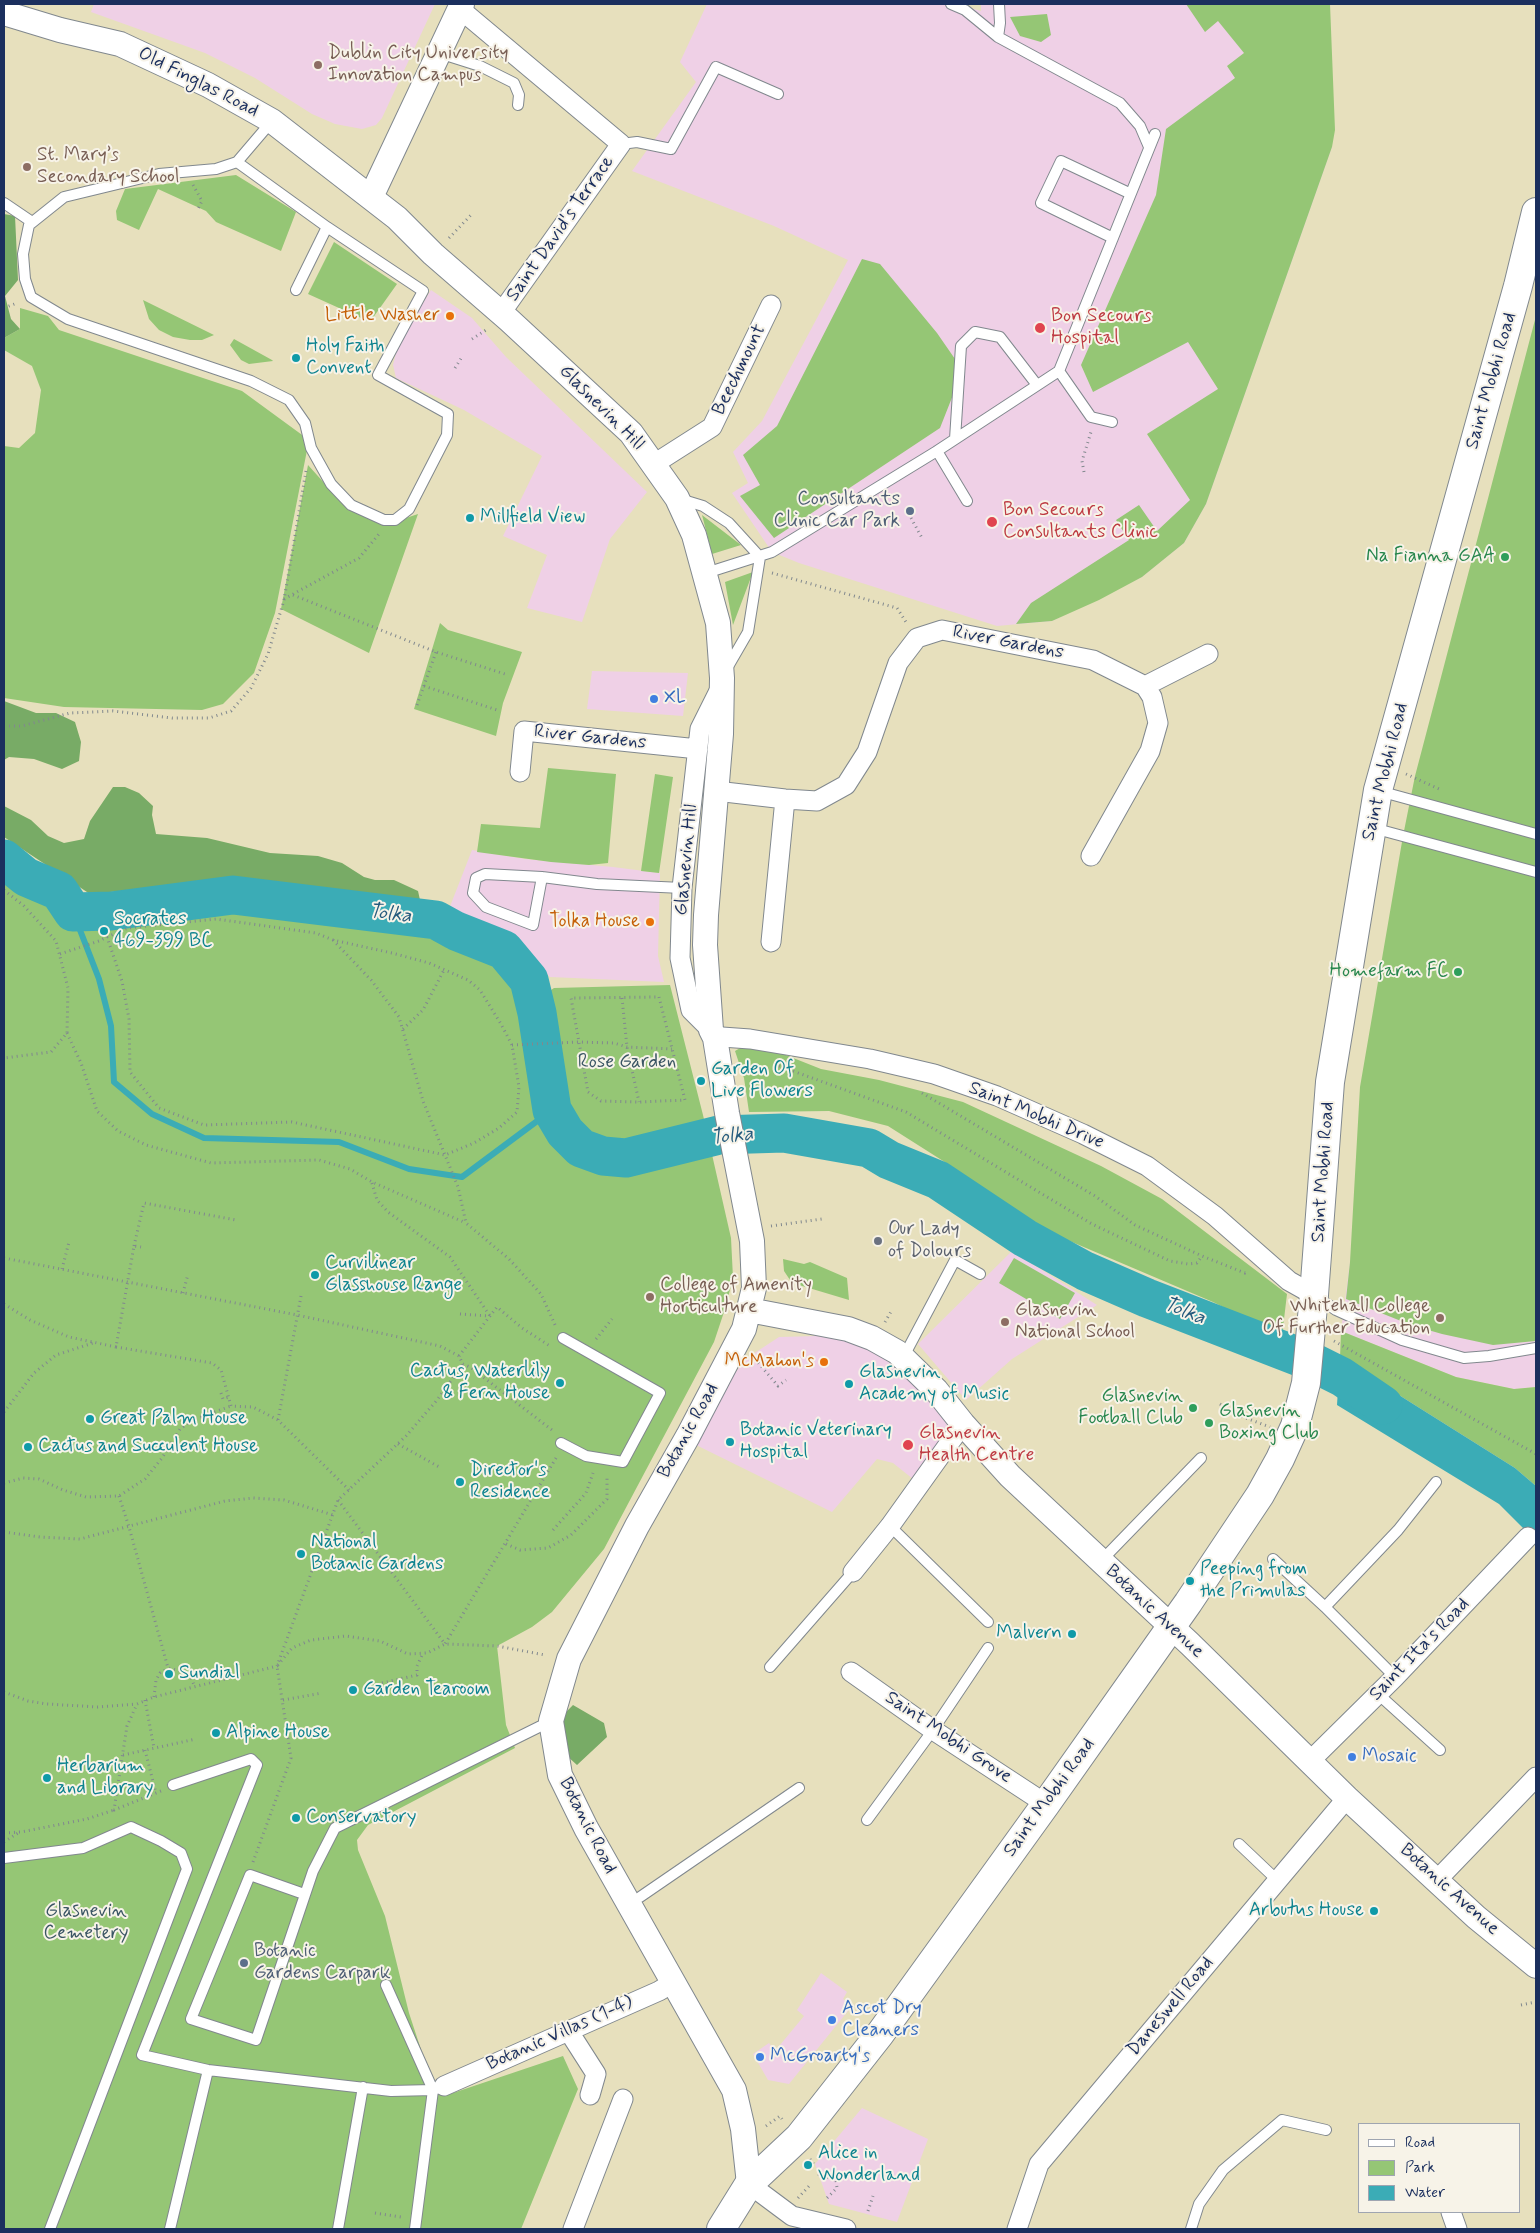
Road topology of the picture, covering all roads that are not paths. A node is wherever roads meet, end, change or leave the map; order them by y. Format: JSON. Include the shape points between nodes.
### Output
{"nodes":[{"id":1,"x":951,"y":4,"type":"edge"},
{"id":2,"x":999,"y":4,"type":"edge"},
{"id":3,"x":461,"y":6,"type":"edge"},
{"id":4,"x":4,"y":13,"type":"edge"},
{"id":5,"x":998,"y":37,"type":"junction"},
{"id":6,"x":440,"y":53,"type":"junction"},
{"id":7,"x":778,"y":94,"type":"dead end"},
{"id":8,"x":518,"y":105,"type":"dead end"},
{"id":9,"x":272,"y":121,"type":"junction"},
{"id":10,"x":1155,"y":134,"type":"dead end"},
{"id":11,"x":621,"y":144,"type":"junction"},
{"id":12,"x":1149,"y":146,"type":"junction"},
{"id":13,"x":237,"y":162,"type":"junction"},
{"id":14,"x":1129,"y":193,"type":"junction"},
{"id":15,"x":371,"y":197,"type":"junction"},
{"id":16,"x":4,"y":203,"type":"edge"},
{"id":17,"x":1536,"y":212,"type":"edge"},
{"id":18,"x":32,"y":222,"type":"junction"},
{"id":19,"x":327,"y":227,"type":"junction"},
{"id":20,"x":1113,"y":238,"type":"junction"},
{"id":21,"x":1532,"y":244,"type":"edge"},
{"id":22,"x":296,"y":290,"type":"dead end"},
{"id":23,"x":771,"y":305,"type":"dead end"},
{"id":24,"x":494,"y":321,"type":"junction"},
{"id":25,"x":1059,"y":371,"type":"junction"},
{"id":26,"x":1037,"y":385,"type":"junction"},
{"id":27,"x":1112,"y":422,"type":"dead end"},
{"id":28,"x":955,"y":439,"type":"junction"},
{"id":29,"x":937,"y":451,"type":"junction"},
{"id":30,"x":654,"y":464,"type":"junction"},
{"id":31,"x":677,"y":498,"type":"junction"},
{"id":32,"x":967,"y":501,"type":"dead end"},
{"id":33,"x":760,"y":557,"type":"junction"},
{"id":34,"x":706,"y":573,"type":"junction"},
{"id":35,"x":1208,"y":654,"type":"dead end"},
{"id":36,"x":722,"y":682,"type":"junction"},
{"id":37,"x":1145,"y":686,"type":"junction"},
{"id":38,"x":698,"y":749,"type":"junction"},
{"id":39,"x":520,"y":772,"type":"dead end"},
{"id":40,"x":716,"y":791,"type":"junction"},
{"id":41,"x":1389,"y":793,"type":"junction"},
{"id":42,"x":785,"y":799,"type":"junction"},
{"id":43,"x":1371,"y":827,"type":"junction"},
{"id":44,"x":1536,"y":834,"type":"edge"},
{"id":45,"x":1091,"y":856,"type":"dead end"},
{"id":46,"x":1536,"y":872,"type":"edge"},
{"id":47,"x":542,"y":877,"type":"junction"},
{"id":48,"x":682,"y":888,"type":"junction"},
{"id":49,"x":771,"y":942,"type":"dead end"},
{"id":50,"x":713,"y":1034,"type":"junction"},
{"id":51,"x":980,"y":1274,"type":"dead end"},
{"id":52,"x":1314,"y":1295,"type":"junction"},
{"id":53,"x":749,"y":1310,"type":"junction"},
{"id":54,"x":562,"y":1338,"type":"road end"},
{"id":55,"x":1536,"y":1348,"type":"edge"},
{"id":56,"x":903,"y":1358,"type":"junction"},
{"id":57,"x":963,"y":1424,"type":"junction"},
{"id":58,"x":561,"y":1443,"type":"road end"},
{"id":59,"x":1201,"y":1458,"type":"dead end"},
{"id":60,"x":1436,"y":1482,"type":"dead end"},
{"id":61,"x":890,"y":1526,"type":"junction"},
{"id":62,"x":1528,"y":1537,"type":"dead end"},
{"id":63,"x":1273,"y":1559,"type":"dead end"},
{"id":64,"x":1100,"y":1562,"type":"junction"},
{"id":65,"x":853,"y":1572,"type":"joint"},
{"id":66,"x":1325,"y":1606,"type":"junction"},
{"id":67,"x":988,"y":1622,"type":"dead end"},
{"id":68,"x":1171,"y":1626,"type":"junction"},
{"id":69,"x":988,"y":1648,"type":"dead end"},
{"id":70,"x":770,"y":1667,"type":"dead end"},
{"id":71,"x":851,"y":1672,"type":"dead end"},
{"id":72,"x":1395,"y":1677,"type":"junction"},
{"id":73,"x":1378,"y":1694,"type":"junction"},
{"id":74,"x":551,"y":1721,"type":"junction"},
{"id":75,"x":933,"y":1730,"type":"junction"},
{"id":76,"x":1440,"y":1750,"type":"dead end"},
{"id":77,"x":1310,"y":1760,"type":"junction"},
{"id":78,"x":1536,"y":1777,"type":"edge"},
{"id":79,"x":173,"y":1785,"type":"road end"},
{"id":80,"x":800,"y":1788,"type":"dead end"},
{"id":81,"x":1347,"y":1798,"type":"junction"},
{"id":82,"x":1046,"y":1804,"type":"junction"},
{"id":83,"x":867,"y":1820,"type":"dead end"},
{"id":84,"x":1238,"y":1844,"type":"dead end"},
{"id":85,"x":4,"y":1858,"type":"edge"},
{"id":86,"x":1437,"y":1880,"type":"junction"},
{"id":87,"x":1278,"y":1881,"type":"junction"},
{"id":88,"x":304,"y":1894,"type":"junction"},
{"id":89,"x":640,"y":1897,"type":"dead end"},
{"id":90,"x":1536,"y":1966,"type":"edge"},
{"id":91,"x":674,"y":1982,"type":"junction"},
{"id":92,"x":386,"y":1985,"type":"dead end"},
{"id":93,"x":570,"y":2030,"type":"junction"},
{"id":94,"x":208,"y":2070,"type":"junction"},
{"id":95,"x":364,"y":2087,"type":"junction"},
{"id":96,"x":439,"y":2088,"type":"junction"},
{"id":97,"x":590,"y":2095,"type":"dead end"},
{"id":98,"x":624,"y":2099,"type":"dead end"},
{"id":99,"x":1326,"y":2130,"type":"dead end"},
{"id":100,"x":749,"y":2184,"type":"junction"},
{"id":101,"x":1452,"y":2213,"type":"edge"},
{"id":102,"x":415,"y":2224,"type":"edge"},
{"id":103,"x":50,"y":2229,"type":"edge"},
{"id":104,"x":170,"y":2229,"type":"edge"},
{"id":105,"x":338,"y":2229,"type":"edge"},
{"id":106,"x":573,"y":2229,"type":"edge"},
{"id":107,"x":721,"y":2229,"type":"edge"},
{"id":108,"x":846,"y":2229,"type":"edge"},
{"id":109,"x":1017,"y":2229,"type":"edge"},
{"id":110,"x":1191,"y":2229,"type":"edge"},
{"id":111,"x":1457,"y":2229,"type":"edge"}],
"edges":[{"from":1,"to":5,"type":"lane","via":[[965,10]]},
{"from":2,"to":5,"type":"lane"},
{"from":3,"to":6,"type":"street"},
{"from":3,"to":11,"type":"street","name":"Saint David's Terrace"},
{"from":4,"to":9,"type":"street","name":"Old Finglas Road","via":[[120,44],[208,85]]},
{"from":5,"to":12,"type":"lane","via":[[1120,103],[1140,126]]},
{"from":6,"to":8,"type":"lane","via":[[480,66],[514,83],[519,95]]},
{"from":6,"to":15,"type":"street"},
{"from":7,"to":11,"type":"lane","via":[[716,67],[672,149],[637,142]]},
{"from":9,"to":13,"type":"lane"},
{"from":9,"to":15,"type":"street","name":"Old Finglas Road"},
{"from":10,"to":12,"type":"lane"},
{"from":11,"to":24,"type":"street","name":"Saint David's Terrace"},
{"from":12,"to":14,"type":"lane"},
{"from":13,"to":18,"type":"lane","via":[[216,169],[160,174],[64,197]]},
{"from":13,"to":19,"type":"lane"},
{"from":14,"to":20,"type":"lane"},
{"from":14,"to":20,"type":"lane","via":[[1061,161],[1041,203]]},
{"from":15,"to":24,"type":"street","name":"Glasnevin Hill"},
{"from":16,"to":18,"type":"lane"},
{"from":17,"to":21,"type":"main road","name":"Saint Mobhi Road"},
{"from":18,"to":19,"type":"lane","via":[[23,254],[25,279],[31,297],[68,319],[251,381],[289,400],[305,423],[310,448],[331,484],[351,505],[384,520],[395,520],[409,509],[447,435],[448,414],[378,375],[423,291]]},
{"from":19,"to":22,"type":"lane"},
{"from":20,"to":25,"type":"lane"},
{"from":21,"to":41,"type":"main road","name":"Saint Mobhi Road"},
{"from":23,"to":30,"type":"street","name":"Beechmount","via":[[712,427]]},
{"from":24,"to":30,"type":"street","name":"Glasnevin Hill","via":[[630,433]]},
{"from":25,"to":26,"type":"lane"},
{"from":25,"to":27,"type":"lane","via":[[1091,417]]},
{"from":26,"to":28,"type":"lane"},
{"from":26,"to":28,"type":"lane","via":[[1000,337],[975,332],[961,346]]},
{"from":28,"to":29,"type":"lane"},
{"from":29,"to":32,"type":"lane"},
{"from":29,"to":33,"type":"lane"},
{"from":30,"to":31,"type":"street","name":"Glasnevin Hill"},
{"from":31,"to":33,"type":"lane","via":[[703,506],[729,523]]},
{"from":31,"to":34,"type":"street","name":"Glasnevin Hill","via":[[694,535]]},
{"from":33,"to":34,"type":"lane"},
{"from":33,"to":36,"type":"lane","via":[[748,632]]},
{"from":34,"to":36,"type":"street","name":"Glasnevin Hill","via":[[718,623]]},
{"from":35,"to":37,"type":"street"},
{"from":36,"to":38,"type":"street","name":"Glasnevin Hill","via":[[700,729]]},
{"from":36,"to":40,"type":"street","name":"Glasnevin Hill"},
{"from":37,"to":42,"type":"street","name":"River Gardens","via":[[1093,660],[942,630],[917,638],[898,663],[867,752],[846,785],[817,801]]},
{"from":37,"to":45,"type":"street","via":[[1152,697],[1158,723],[1150,752]]},
{"from":38,"to":39,"type":"street","name":"River Gardens","via":[[524,731]]},
{"from":38,"to":48,"type":"street","name":"Glasnevin Hill"},
{"from":40,"to":42,"type":"street"},
{"from":40,"to":50,"type":"street","name":"Glasnevin Hill","via":[[706,915]]},
{"from":41,"to":43,"type":"main road","name":"Saint Mobhi Road"},
{"from":41,"to":44,"type":"lane"},
{"from":42,"to":49,"type":"street"},
{"from":43,"to":46,"type":"lane"},
{"from":43,"to":52,"type":"main road","name":"Saint Mobhi Road","via":[[1330,1082]]},
{"from":47,"to":47,"type":"lane","via":[[485,874],[476,878],[473,893],[486,907],[533,925]]},
{"from":47,"to":48,"type":"lane","via":[[597,884]]},
{"from":48,"to":50,"type":"street","name":"Glasnevin Hill","via":[[680,958],[691,1010]]},
{"from":50,"to":52,"type":"street","name":"Saint Mobhi Drive","via":[[870,1059],[934,1074],[997,1096],[1148,1166],[1215,1216],[1289,1281]]},
{"from":50,"to":53,"type":"street","name":"Glasnevin Hill","via":[[752,1241],[754,1288]]},
{"from":51,"to":56,"type":"lane","via":[[955,1260]]},
{"from":52,"to":55,"type":"lane","via":[[1336,1310],[1402,1340],[1464,1358]]},
{"from":52,"to":68,"type":"main road","name":"Saint Mobhi Road","via":[[1322,1344],[1306,1383],[1295,1426],[1260,1495]]},
{"from":53,"to":56,"type":"street","name":"Botanic Avenue","via":[[848,1329],[872,1338]]},
{"from":53,"to":74,"type":"street","name":"Botanic Road","via":[[744,1329],[715,1386],[637,1526],[569,1659]]},
{"from":54,"to":58,"type":"lane","via":[[660,1394],[624,1462],[586,1456]]},
{"from":56,"to":57,"type":"street","name":"Botanic Avenue","via":[[936,1390]]},
{"from":57,"to":61,"type":"street"},
{"from":57,"to":64,"type":"street","name":"Botanic Avenue","via":[[1010,1476]]},
{"from":59,"to":64,"type":"lane"},
{"from":60,"to":66,"type":"lane","via":[[1398,1530]]},
{"from":61,"to":65,"type":"street"},
{"from":61,"to":67,"type":"lane"},
{"from":62,"to":72,"type":"street","name":"Saint Ita's Road"},
{"from":63,"to":66,"type":"lane"},
{"from":64,"to":68,"type":"street","name":"Botanic Avenue"},
{"from":65,"to":70,"type":"lane"},
{"from":66,"to":72,"type":"lane"},
{"from":68,"to":77,"type":"street","name":"Botanic Avenue"},
{"from":68,"to":82,"type":"main road","name":"Saint Mobhi Road"},
{"from":69,"to":75,"type":"lane"},
{"from":71,"to":75,"type":"street","name":"Saint Mobhi Grove"},
{"from":72,"to":73,"type":"street","name":"Saint Ita's Road"},
{"from":73,"to":76,"type":"lane"},
{"from":73,"to":77,"type":"street","name":"Saint Ita's Road"},
{"from":74,"to":88,"type":"lane","via":[[335,1828]]},
{"from":74,"to":91,"type":"street","name":"Botanic Road","via":[[560,1775],[605,1864]]},
{"from":75,"to":82,"type":"street","name":"Saint Mobhi Grove"},
{"from":75,"to":83,"type":"lane"},
{"from":77,"to":81,"type":"street","name":"Botanic Avenue"},
{"from":78,"to":86,"type":"street"},
{"from":79,"to":94,"type":"lane","via":[[251,1760],[257,1765],[142,2055]]},
{"from":80,"to":89,"type":"lane"},
{"from":81,"to":86,"type":"street","name":"Botanic Avenue"},
{"from":81,"to":87,"type":"street","name":"Daneswell Road"},
{"from":82,"to":100,"type":"main road","name":"Saint Mobhi Road","via":[[880,2034],[806,2129]]},
{"from":84,"to":87,"type":"lane"},
{"from":85,"to":103,"type":"lane","via":[[83,1848],[131,1828],[180,1853],[187,1868]]},
{"from":86,"to":90,"type":"street","name":"Botanic Avenue","via":[[1476,1918]]},
{"from":87,"to":109,"type":"street","name":"Daneswell Road","via":[[1039,2164]]},
{"from":88,"to":88,"type":"lane","via":[[256,2040],[191,2019],[250,1875]]},
{"from":91,"to":93,"type":"street","name":"Botanic Villas (1-4)"},
{"from":91,"to":100,"type":"street","name":"Botanic Road","via":[[734,2090],[743,2129]]},
{"from":92,"to":96,"type":"lane"},
{"from":93,"to":96,"type":"street","name":"Botanic Villas (1-4)"},
{"from":93,"to":97,"type":"street","via":[[596,2074]]},
{"from":94,"to":95,"type":"lane"},
{"from":94,"to":104,"type":"lane"},
{"from":95,"to":96,"type":"lane","via":[[391,2091]]},
{"from":95,"to":105,"type":"lane"},
{"from":96,"to":102,"type":"lane"},
{"from":98,"to":106,"type":"street"},
{"from":99,"to":110,"type":"lane","via":[[1282,2120],[1223,2170],[1199,2204]]},
{"from":100,"to":107,"type":"main road"},
{"from":100,"to":108,"type":"street","via":[[792,2216]]},
{"from":101,"to":111,"type":"street"}]}
